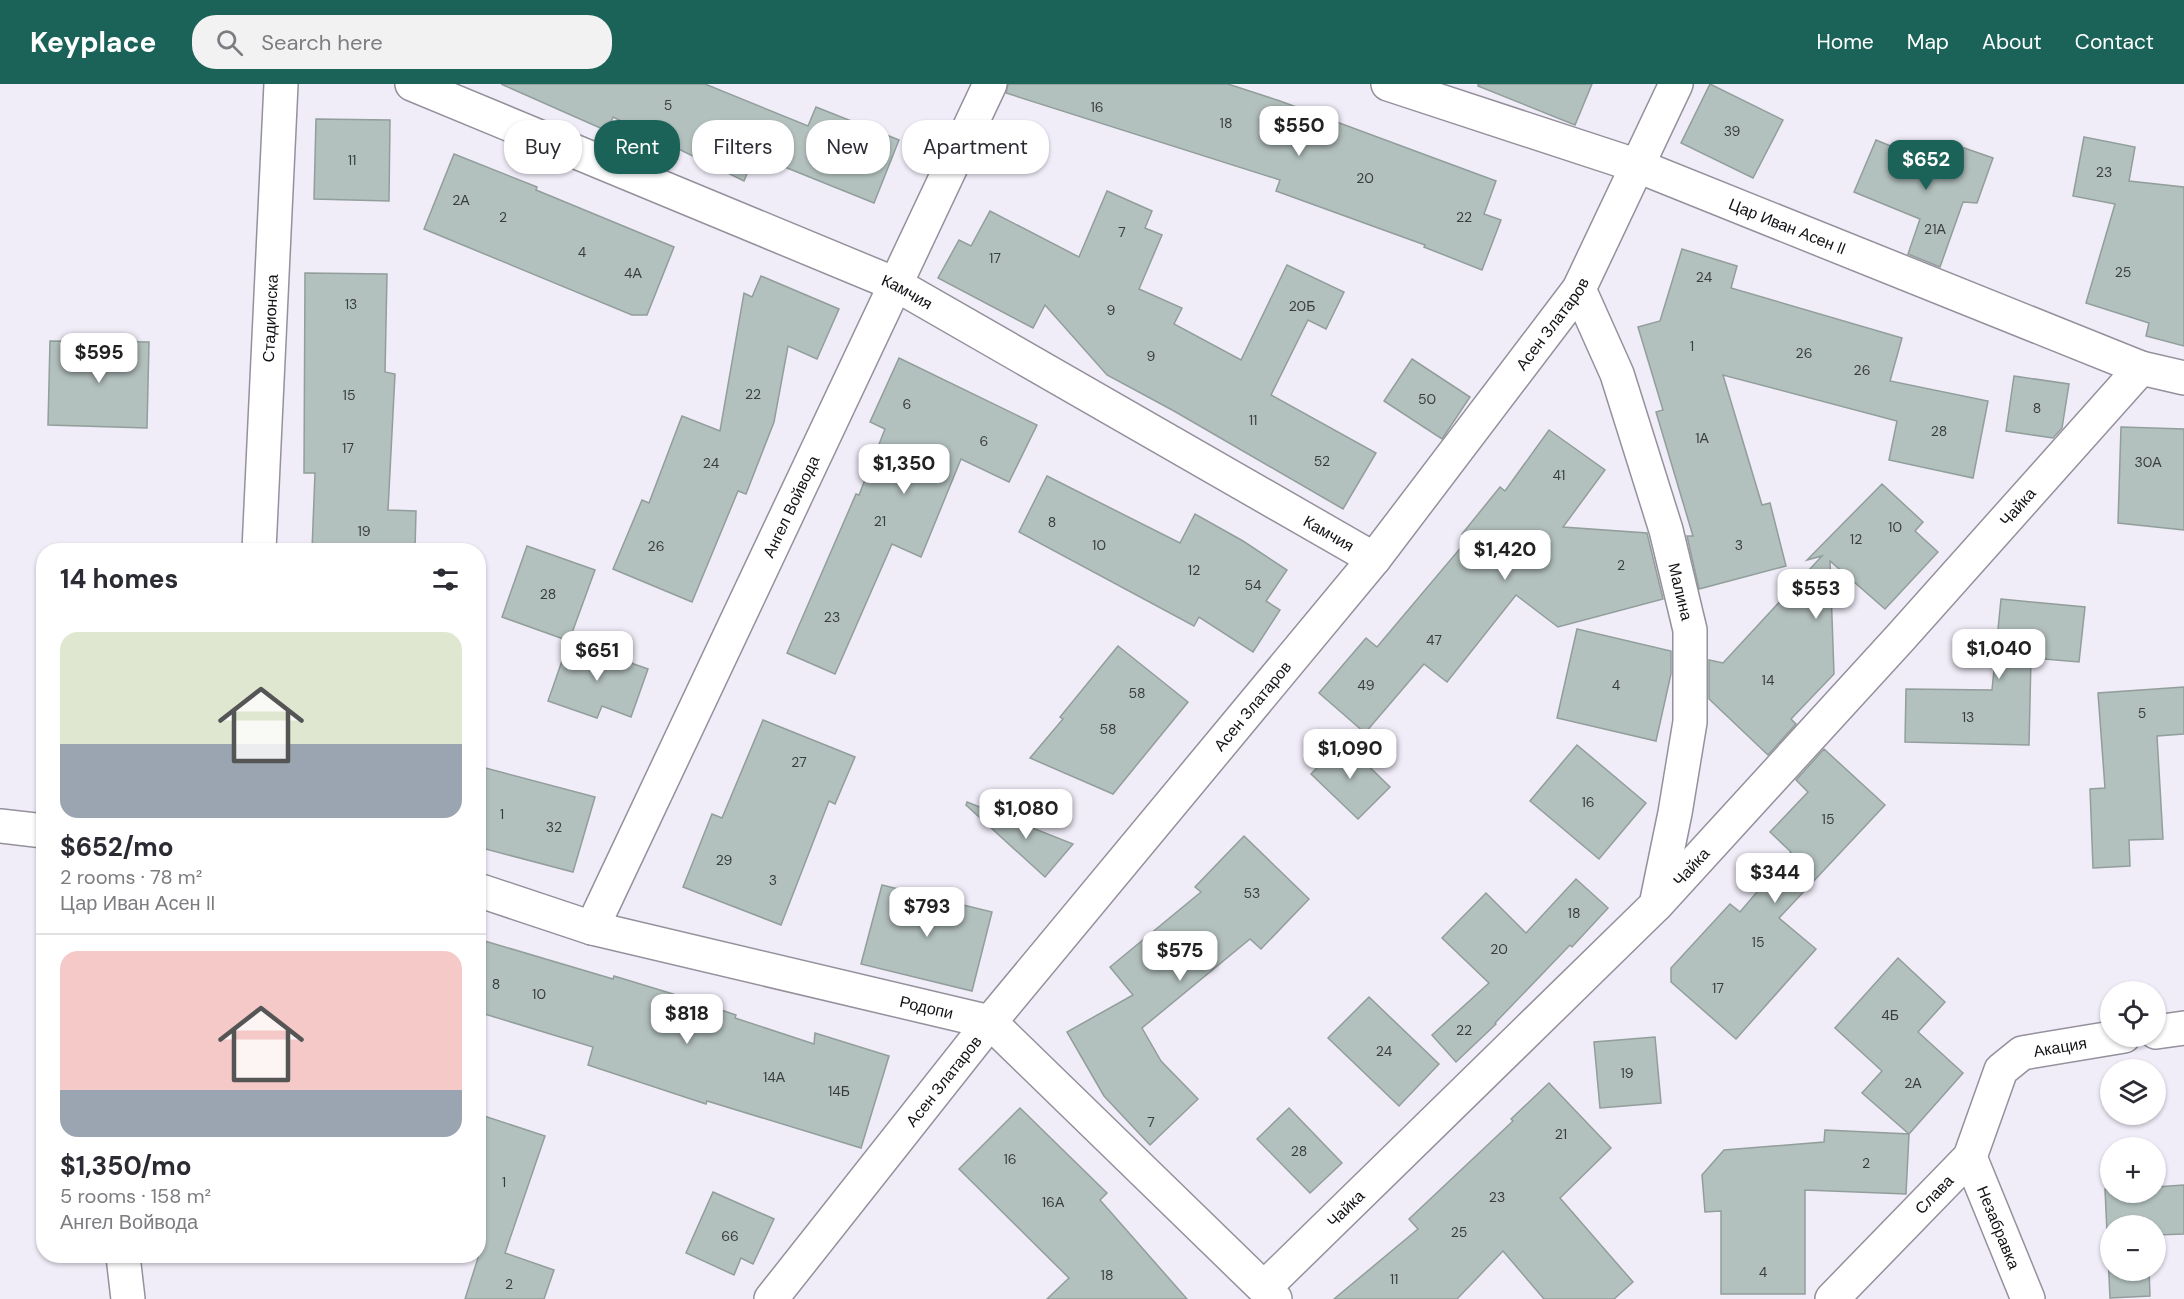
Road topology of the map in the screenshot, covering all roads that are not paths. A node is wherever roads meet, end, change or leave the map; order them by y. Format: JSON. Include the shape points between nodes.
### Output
{"nodes":[{"id":1,"x":281,"y":84,"type":"edge"},
{"id":2,"x":412,"y":84,"type":"edge"},
{"id":3,"x":990,"y":84,"type":"edge"},
{"id":4,"x":1388,"y":84,"type":"edge"},
{"id":5,"x":1676,"y":84,"type":"edge"},
{"id":6,"x":1638,"y":166,"type":"junction"},
{"id":7,"x":895,"y":284,"type":"junction"},
{"id":8,"x":1579,"y":289,"type":"junction"},
{"id":9,"x":2141,"y":368,"type":"junction"},
{"id":10,"x":2184,"y":378,"type":"edge"},
{"id":11,"x":259,"y":543,"type":"edge"},
{"id":12,"x":1374,"y":559,"type":"junction"},
{"id":13,"x":0,"y":826,"type":"edge"},
{"id":14,"x":36,"y":830,"type":"edge"},
{"id":15,"x":486,"y":893,"type":"edge"},
{"id":16,"x":1656,"y":905,"type":"junction"},
{"id":17,"x":592,"y":928,"type":"junction"},
{"id":18,"x":990,"y":1022,"type":"junction"},
{"id":19,"x":2184,"y":1028,"type":"edge"},
{"id":20,"x":2166,"y":1031,"type":"edge"},
{"id":21,"x":2100,"y":1040,"type":"edge"},
{"id":22,"x":2001,"y":1070,"type":"joint"},
{"id":23,"x":1970,"y":1157,"type":"junction"},
{"id":24,"x":124,"y":1263,"type":"edge"},
{"id":25,"x":1269,"y":1293,"type":"edge"},
{"id":26,"x":775,"y":1297,"type":"edge"},
{"id":27,"x":128,"y":1299,"type":"edge"},
{"id":28,"x":1832,"y":1299,"type":"edge"},
{"id":29,"x":2028,"y":1299,"type":"edge"}],
"edges":[{"from":1,"to":11,"type":"street","name":"Стадионска"},
{"from":2,"to":7,"type":"street","name":"Камчия"},
{"from":3,"to":7,"type":"street","name":"Ангел Войвода"},
{"from":4,"to":6,"type":"street","name":"Цар Иван Асен II"},
{"from":5,"to":6,"type":"street","name":"Асен Златаров"},
{"from":6,"to":8,"type":"street","name":"Асен Златаров"},
{"from":6,"to":9,"type":"street","name":"Цар Иван Асен II"},
{"from":7,"to":12,"type":"street","name":"Камчия"},
{"from":7,"to":17,"type":"street","name":"Ангел Войвода"},
{"from":8,"to":12,"type":"street","name":"Асен Златаров"},
{"from":8,"to":16,"type":"street","name":"Малина","via":[[1620,384],[1666,530],[1690,630],[1690,722]]},
{"from":9,"to":10,"type":"street","name":"Цар Иван Асен II"},
{"from":9,"to":16,"type":"street","name":"Чайка"},
{"from":12,"to":18,"type":"street","name":"Асен Златаров"},
{"from":13,"to":14,"type":"street"},
{"from":15,"to":17,"type":"street","name":"Родопи"},
{"from":16,"to":25,"type":"street","name":"Чайка"},
{"from":17,"to":18,"type":"street","name":"Родопи"},
{"from":18,"to":25,"type":"street"},
{"from":18,"to":26,"type":"street","name":"Асен Златаров"},
{"from":19,"to":20,"type":"street"},
{"from":21,"to":22,"type":"street","name":"Акация","via":[[2022,1053]]},
{"from":22,"to":23,"type":"street","name":"Слава"},
{"from":23,"to":28,"type":"street","name":"Слава"},
{"from":23,"to":29,"type":"street","name":"Незабравка"},
{"from":24,"to":27,"type":"street"}]}
